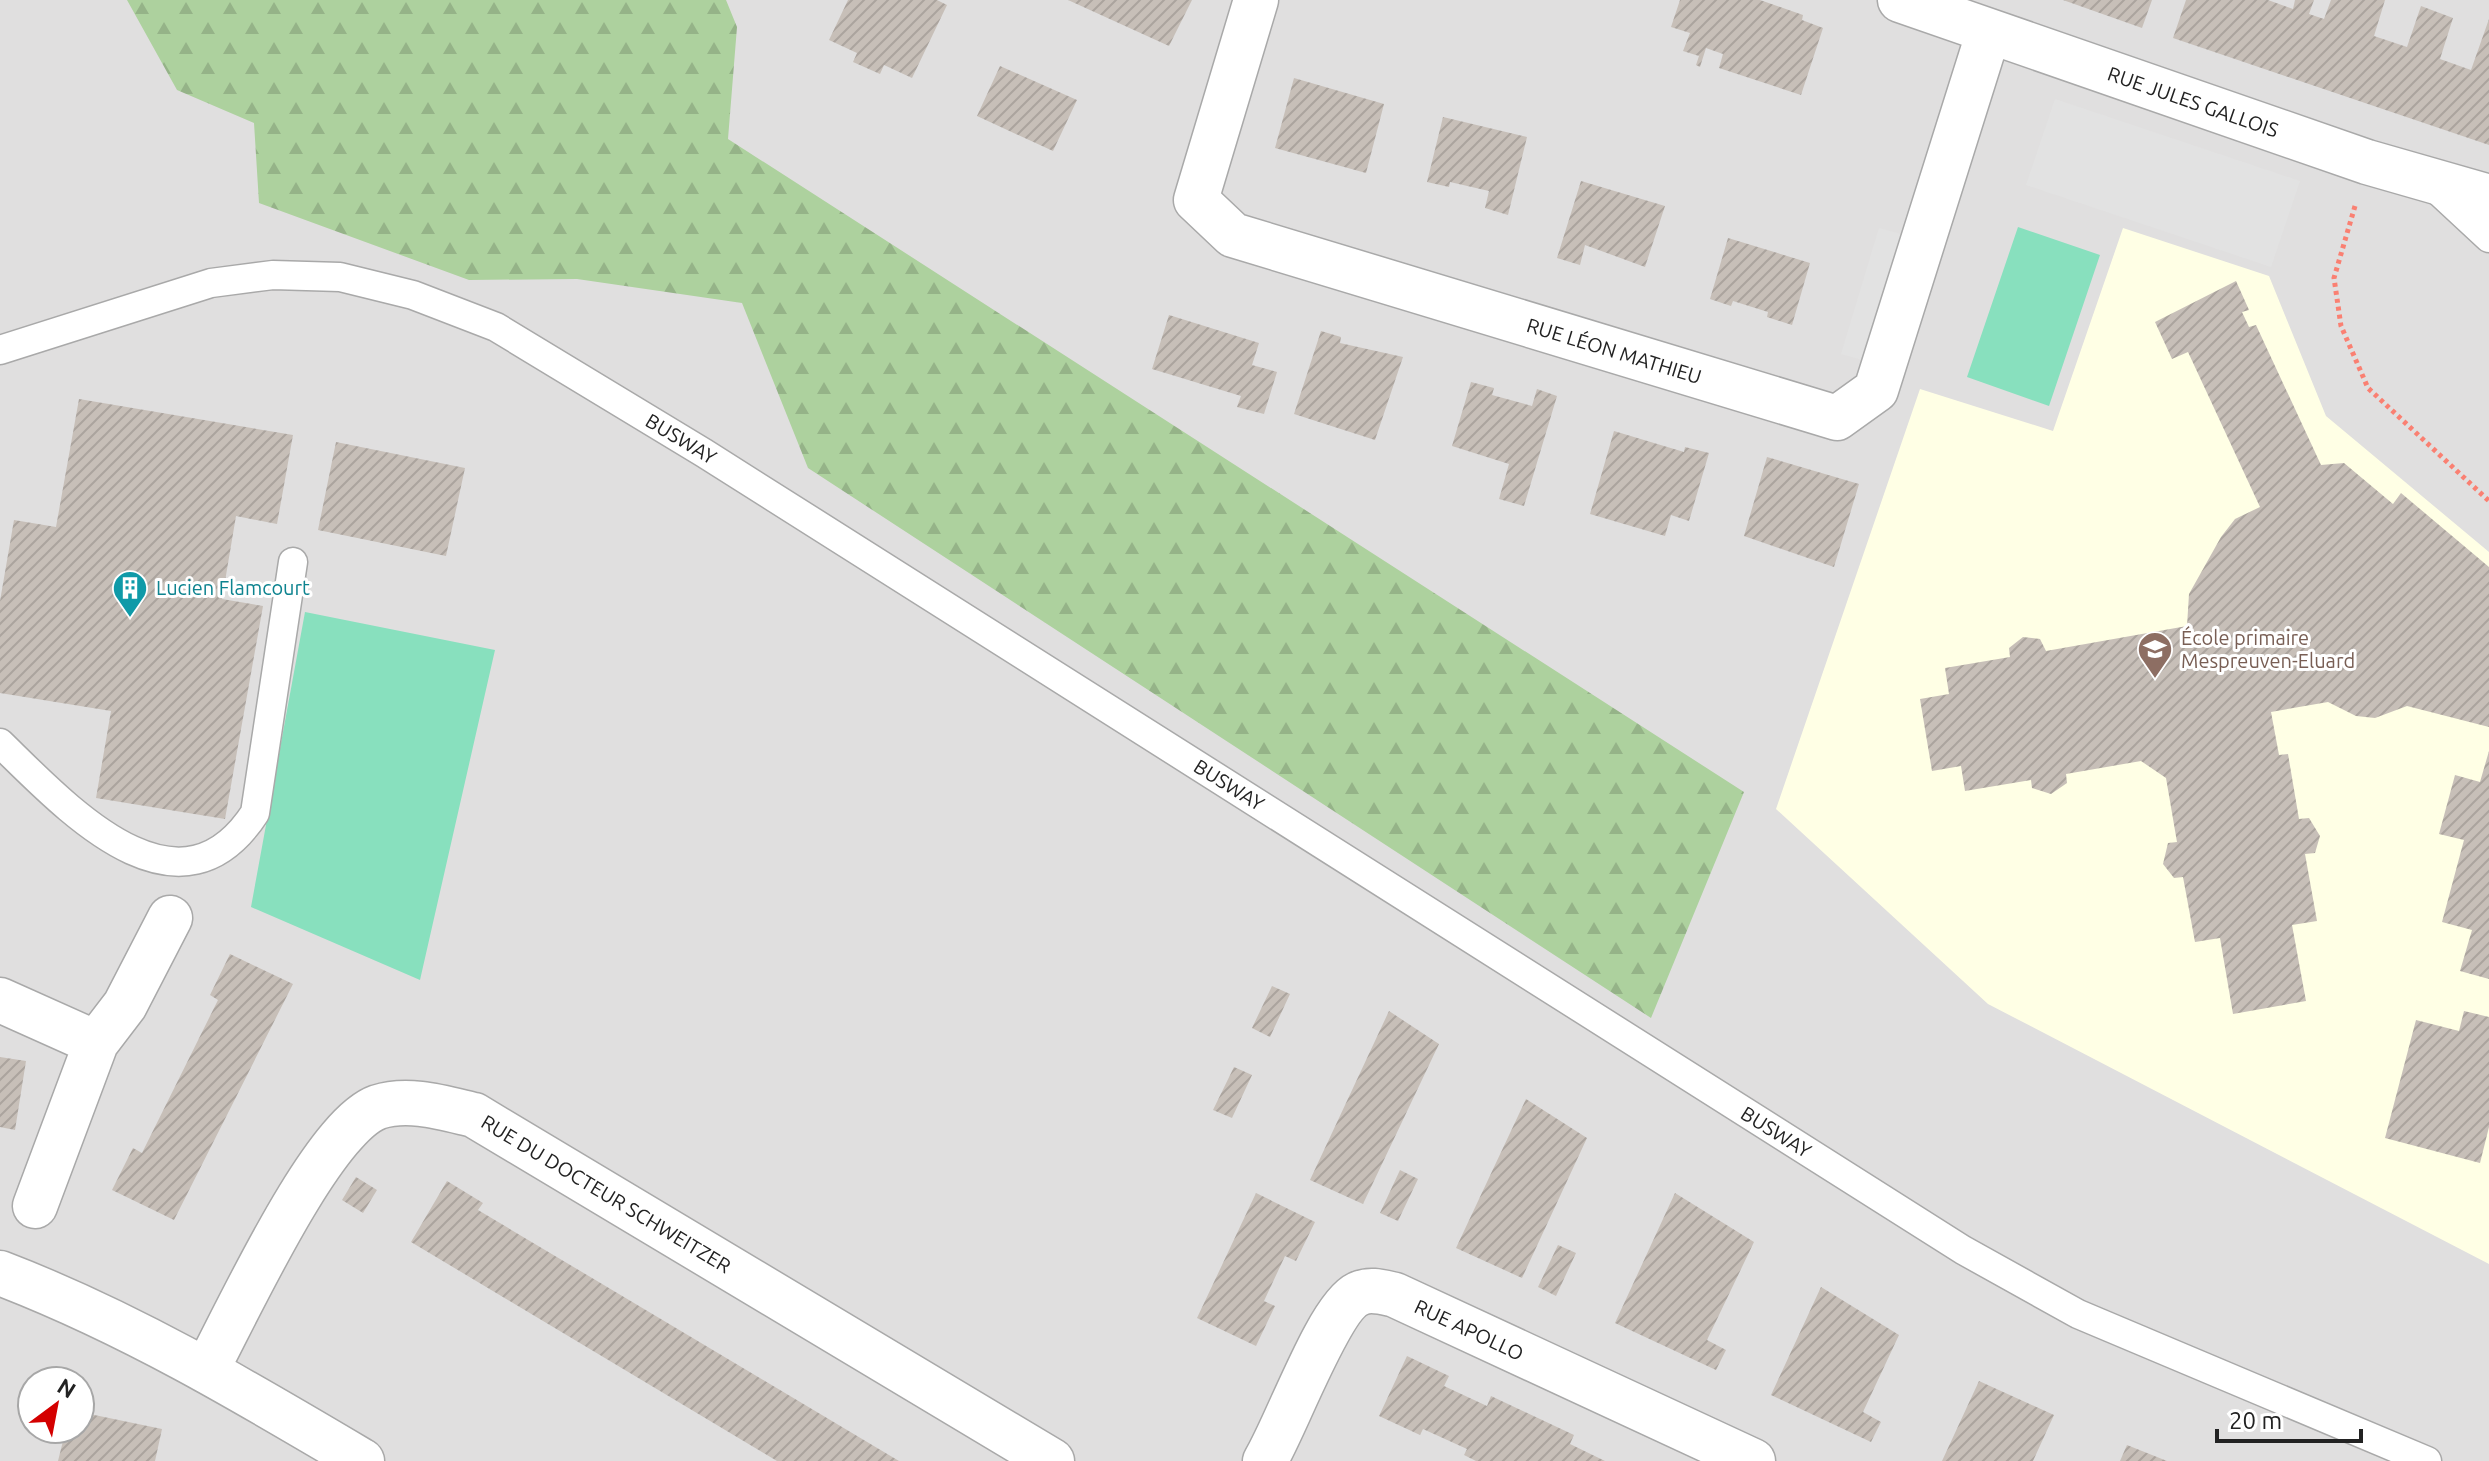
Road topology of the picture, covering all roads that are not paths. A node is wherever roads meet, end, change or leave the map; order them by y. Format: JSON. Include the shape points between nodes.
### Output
{"nodes":[{"id":1,"x":1256,"y":0,"type":"edge"},
{"id":2,"x":1900,"y":0,"type":"edge"},
{"id":3,"x":1989,"y":31,"type":"junction"},
{"id":4,"x":2426,"y":180,"type":"junction"},
{"id":5,"x":2489,"y":197,"type":"edge"},
{"id":6,"x":2489,"y":238,"type":"edge"},
{"id":7,"x":0,"y":350,"type":"edge"},
{"id":8,"x":293,"y":562,"type":"dead end"},
{"id":9,"x":0,"y":743,"type":"edge"},
{"id":10,"x":170,"y":918,"type":"dead end"},
{"id":11,"x":0,"y":1000,"type":"edge"},
{"id":12,"x":96,"y":1043,"type":"junction"},
{"id":13,"x":35,"y":1206,"type":"dead end"},
{"id":14,"x":0,"y":1273,"type":"edge"},
{"id":15,"x":207,"y":1369,"type":"junction"},
{"id":16,"x":362,"y":1461,"type":"edge"},
{"id":17,"x":1052,"y":1461,"type":"edge"},
{"id":18,"x":1265,"y":1461,"type":"edge"},
{"id":19,"x":1753,"y":1461,"type":"edge"},
{"id":20,"x":2427,"y":1461,"type":"edge"}],
"edges":[{"from":1,"to":3,"type":"street","name":"RUE LÉON MATHIEU","via":[[1196,200],[1233,235],[1837,418],[1876,390]]},
{"from":2,"to":3,"type":"street","name":"RUE JULES GALLOIS"},
{"from":3,"to":4,"type":"street","name":"RUE JULES GALLOIS"},
{"from":4,"to":5,"type":"street","name":"RUE JULES GALLOIS"},
{"from":4,"to":6,"type":"lane"},
{"from":7,"to":20,"type":"lane","name":"BUSWAY","via":[[211,283],[273,275],[340,277],[413,295],[496,327],[704,453],[1963,1250],[2078,1314]]},
{"from":8,"to":9,"type":"lane","via":[[255,813],[239,838],[215,853],[180,863],[134,852],[83,823]]},
{"from":10,"to":12,"type":"street","via":[[125,1005]]},
{"from":11,"to":12,"type":"street"},
{"from":12,"to":13,"type":"street"},
{"from":14,"to":15,"type":"street","via":[[102,1315]]},
{"from":15,"to":16,"type":"street"},
{"from":15,"to":17,"type":"street","name":"RUE DU DOCTEUR SCHWEITZER","via":[[291,1210],[334,1143],[377,1107],[424,1103],[474,1115]]},
{"from":18,"to":19,"type":"street","name":"RUE APOLLO","via":[[1337,1315],[1357,1294],[1374,1290],[1395,1295]]}]}
